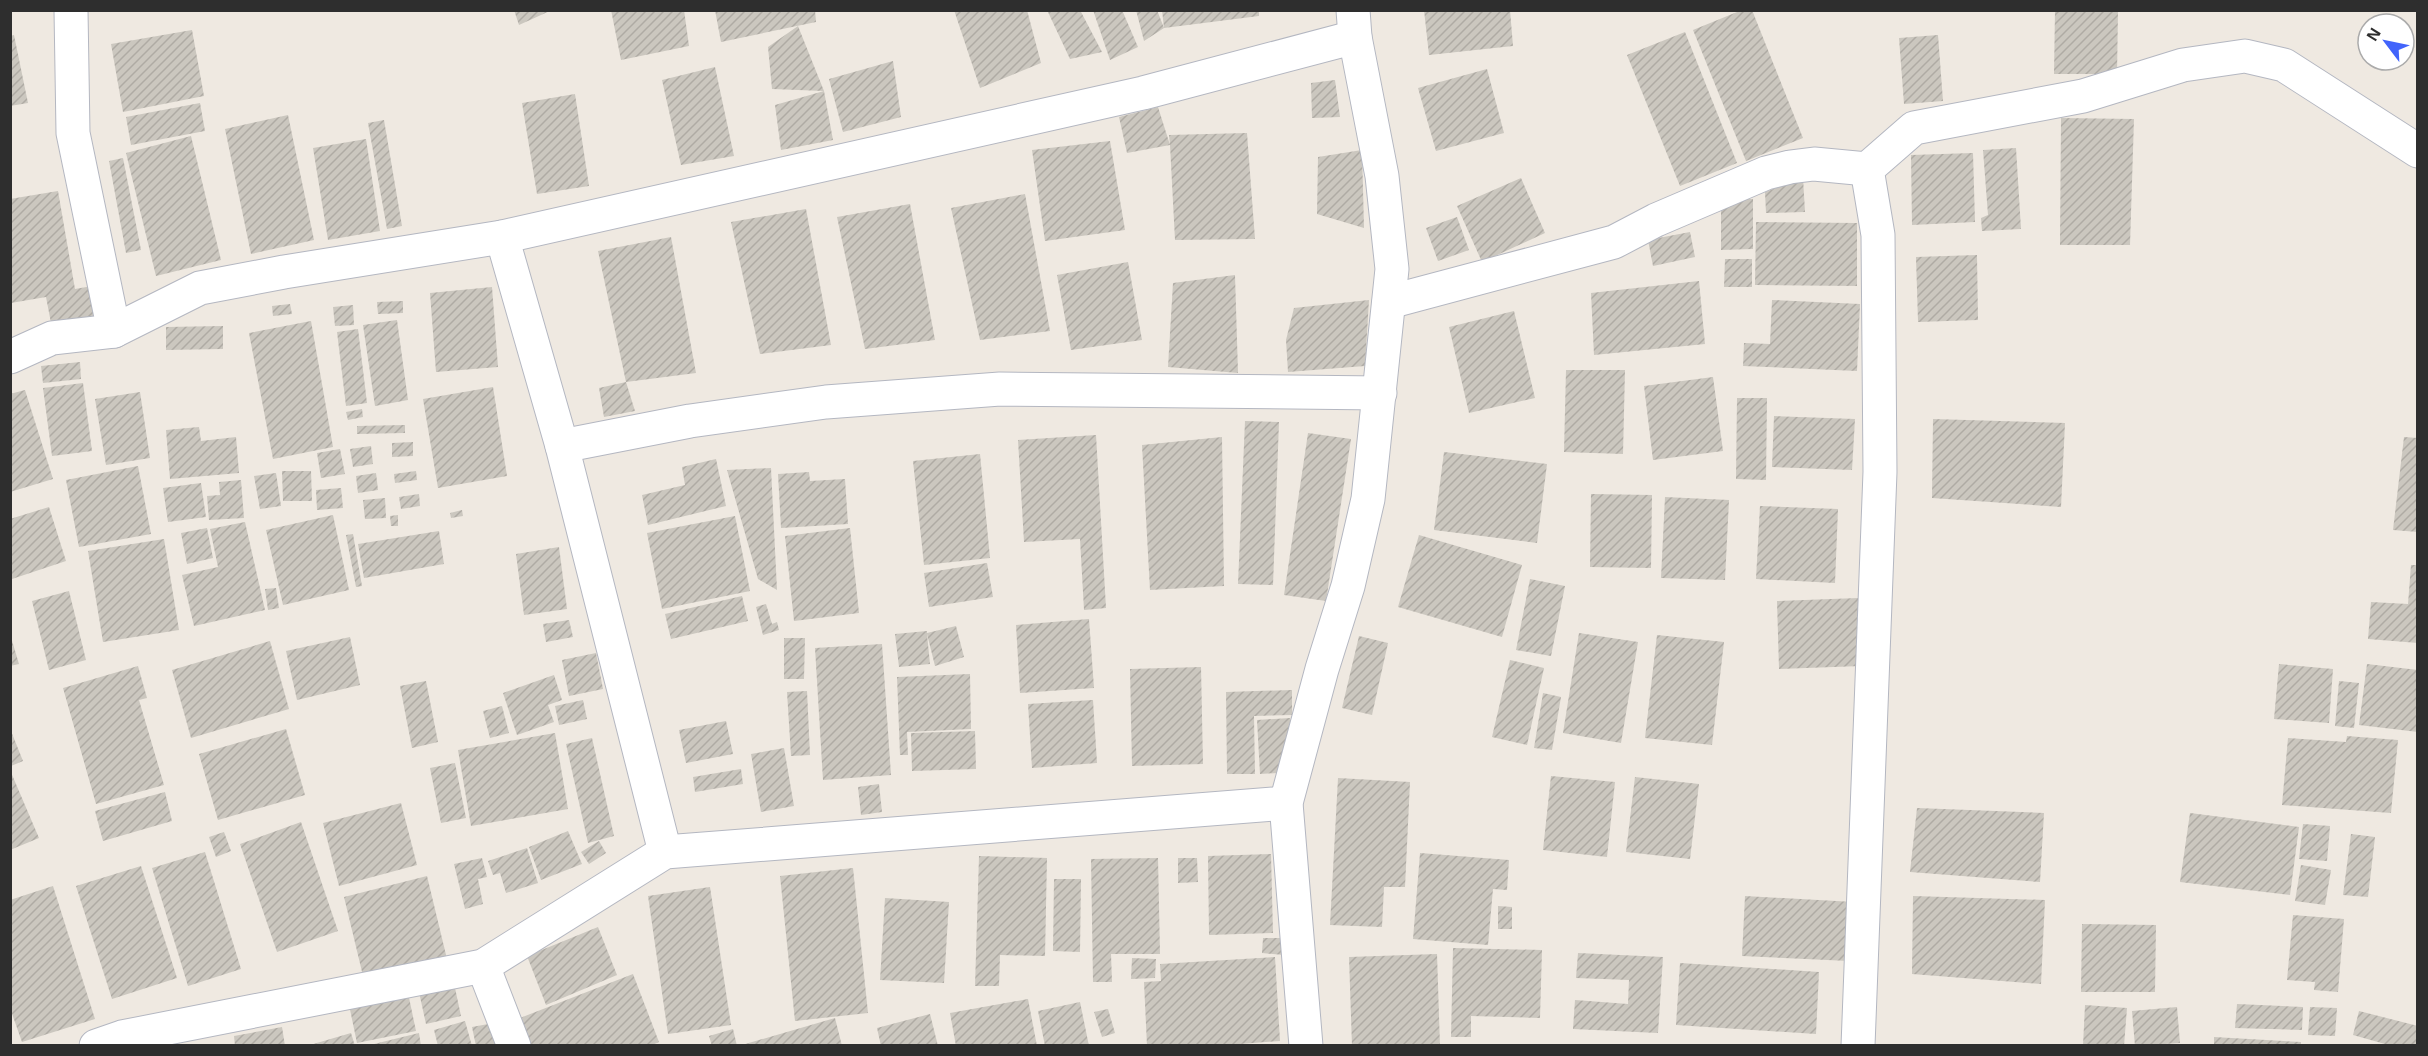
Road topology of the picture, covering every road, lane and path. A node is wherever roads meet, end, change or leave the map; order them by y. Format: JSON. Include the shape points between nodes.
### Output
{"nodes":[{"id":1,"x":71,"y":10,"type":"edge"},
{"id":2,"x":1354,"y":24,"type":"edge"},
{"id":3,"x":2418,"y":151,"type":"edge"},
{"id":4,"x":1867,"y":169,"type":"junction"},
{"id":5,"x":502,"y":237,"type":"junction"},
{"id":6,"x":1389,"y":302,"type":"junction"},
{"id":7,"x":114,"y":330,"type":"junction"},
{"id":8,"x":10,"y":357,"type":"edge"},
{"id":9,"x":1380,"y":393,"type":"junction"},
{"id":10,"x":562,"y":446,"type":"junction"},
{"id":11,"x":1286,"y":803,"type":"junction"},
{"id":12,"x":664,"y":852,"type":"junction"},
{"id":13,"x":483,"y":966,"type":"junction"},
{"id":14,"x":96,"y":1046,"type":"edge"},
{"id":15,"x":514,"y":1046,"type":"edge"},
{"id":16,"x":1306,"y":1046,"type":"edge"},
{"id":17,"x":1858,"y":1046,"type":"edge"}],
"edges":[{"from":1,"to":7,"type":"street","via":[[73,133]]},
{"from":2,"to":5,"type":"street","via":[[1132,96]]},
{"from":2,"to":6,"type":"street","via":[[1382,176],[1392,269]]},
{"from":3,"to":4,"type":"street","via":[[2284,65],[2245,56],[2183,65],[2083,96],[1914,128]]},
{"from":4,"to":6,"type":"street","via":[[1814,164],[1766,173],[1614,242]]},
{"from":4,"to":17,"type":"street","via":[[1878,235],[1880,472]]},
{"from":5,"to":7,"type":"street","via":[[200,288]]},
{"from":5,"to":10,"type":"street"},
{"from":6,"to":9,"type":"street"},
{"from":7,"to":8,"type":"street","via":[[52,338]]},
{"from":9,"to":10,"type":"street","via":[[1000,389],[826,402],[690,421]]},
{"from":9,"to":11,"type":"street","via":[[1368,499],[1348,586]]},
{"from":10,"to":12,"type":"street"},
{"from":11,"to":12,"type":"street"},
{"from":11,"to":16,"type":"street"},
{"from":12,"to":13,"type":"street"},
{"from":13,"to":14,"type":"street","via":[[122,1037]]},
{"from":13,"to":15,"type":"street"}]}
